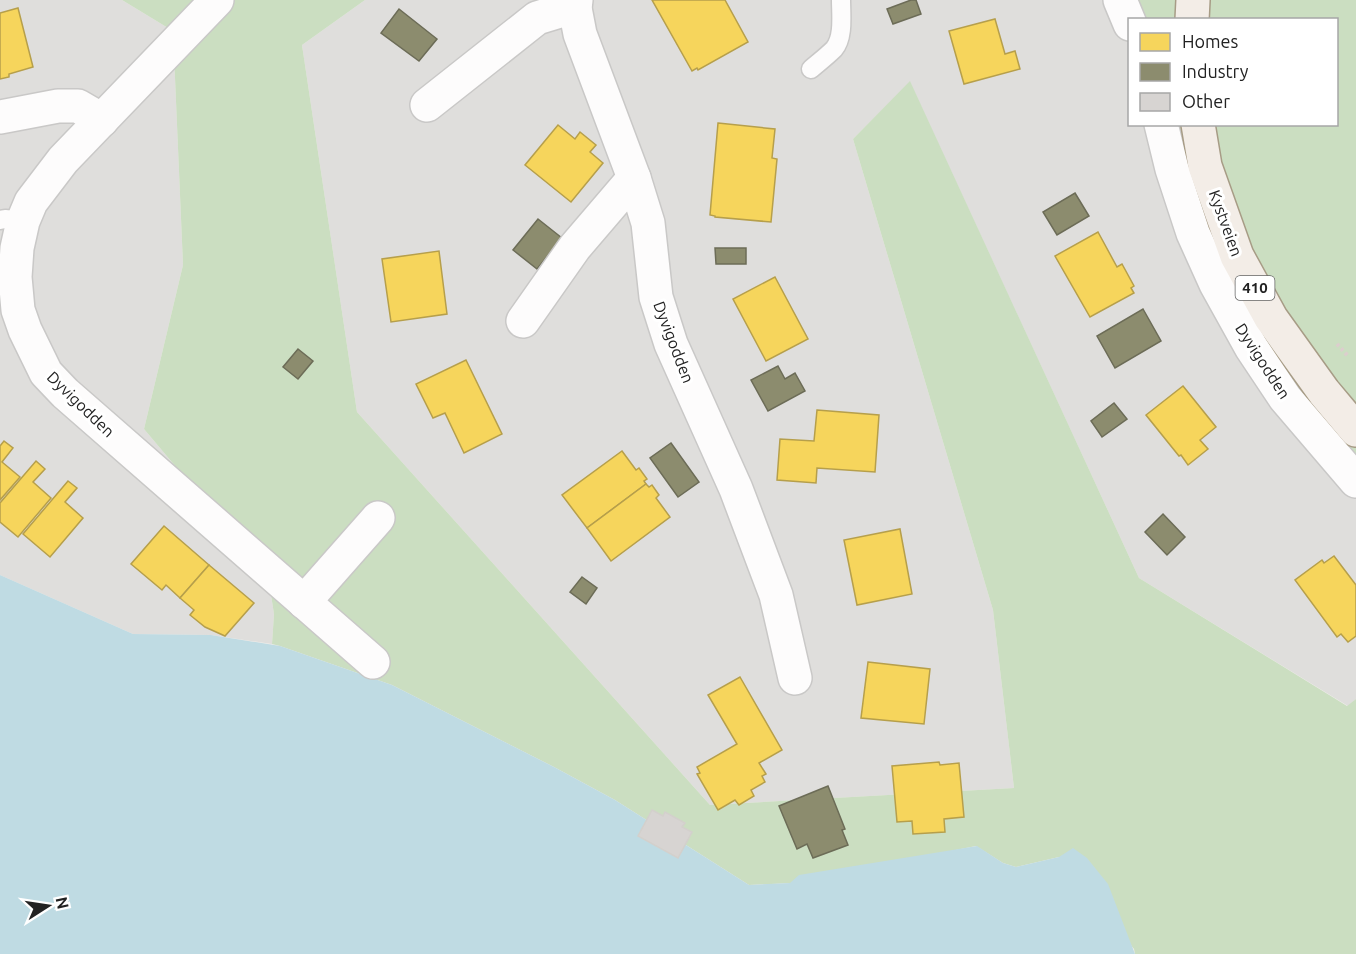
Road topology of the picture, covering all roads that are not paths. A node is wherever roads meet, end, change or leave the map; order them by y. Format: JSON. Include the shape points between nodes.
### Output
{"nodes":[{"id":1,"x":217,"y":0,"type":"edge"},
{"id":2,"x":841,"y":0,"type":"edge"},
{"id":3,"x":1120,"y":0,"type":"edge"},
{"id":4,"x":1193,"y":0,"type":"edge"},
{"id":5,"x":576,"y":4,"type":"edge"},
{"id":6,"x":1192,"y":18,"type":"edge"},
{"id":7,"x":1128,"y":19,"type":"edge"},
{"id":8,"x":811,"y":69,"type":"dead end"},
{"id":9,"x":427,"y":105,"type":"dead end"},
{"id":10,"x":0,"y":117,"type":"edge"},
{"id":11,"x":102,"y":120,"type":"junction"},
{"id":12,"x":1161,"y":126,"type":"edge"},
{"id":13,"x":1198,"y":126,"type":"edge"},
{"id":14,"x":634,"y":178,"type":"junction"},
{"id":15,"x":12,"y":221,"type":"edge"},
{"id":16,"x":524,"y":321,"type":"dead end"},
{"id":17,"x":1356,"y":430,"type":"edge"},
{"id":18,"x":1356,"y":481,"type":"edge"},
{"id":19,"x":378,"y":518,"type":"dead end"},
{"id":20,"x":304,"y":602,"type":"junction"},
{"id":21,"x":373,"y":662,"type":"dead end"},
{"id":22,"x":795,"y":678,"type":"dead end"}],
"edges":[{"from":1,"to":11,"type":"street","name":"Dyvigodden"},
{"from":2,"to":8,"type":"lane","via":[[837,44]]},
{"from":3,"to":7,"type":"street"},
{"from":4,"to":6,"type":"main road"},
{"from":5,"to":9,"type":"street","via":[[537,18]]},
{"from":5,"to":14,"type":"street","name":"Dyvigodden","via":[[580,34]]},
{"from":10,"to":11,"type":"street","via":[[78,106]]},
{"from":11,"to":15,"type":"street","name":"Dyvigodden"},
{"from":12,"to":18,"type":"street","name":"Dyvigodden","via":[[1193,233],[1216,284],[1285,398]]},
{"from":13,"to":17,"type":"main road","name":"Kystveien","number":"410","via":[[1205,166],[1237,256],[1271,318]]},
{"from":14,"to":16,"type":"street","via":[[575,247]]},
{"from":14,"to":22,"type":"street","name":"Dyvigodden","via":[[648,223],[656,297],[671,344],[736,489],[776,595]]},
{"from":15,"to":20,"type":"street","name":"Dyvigodden","via":[[17,248],[18,310],[46,373]]},
{"from":19,"to":20,"type":"street"},
{"from":20,"to":21,"type":"street","name":"Dyvigodden"}]}
